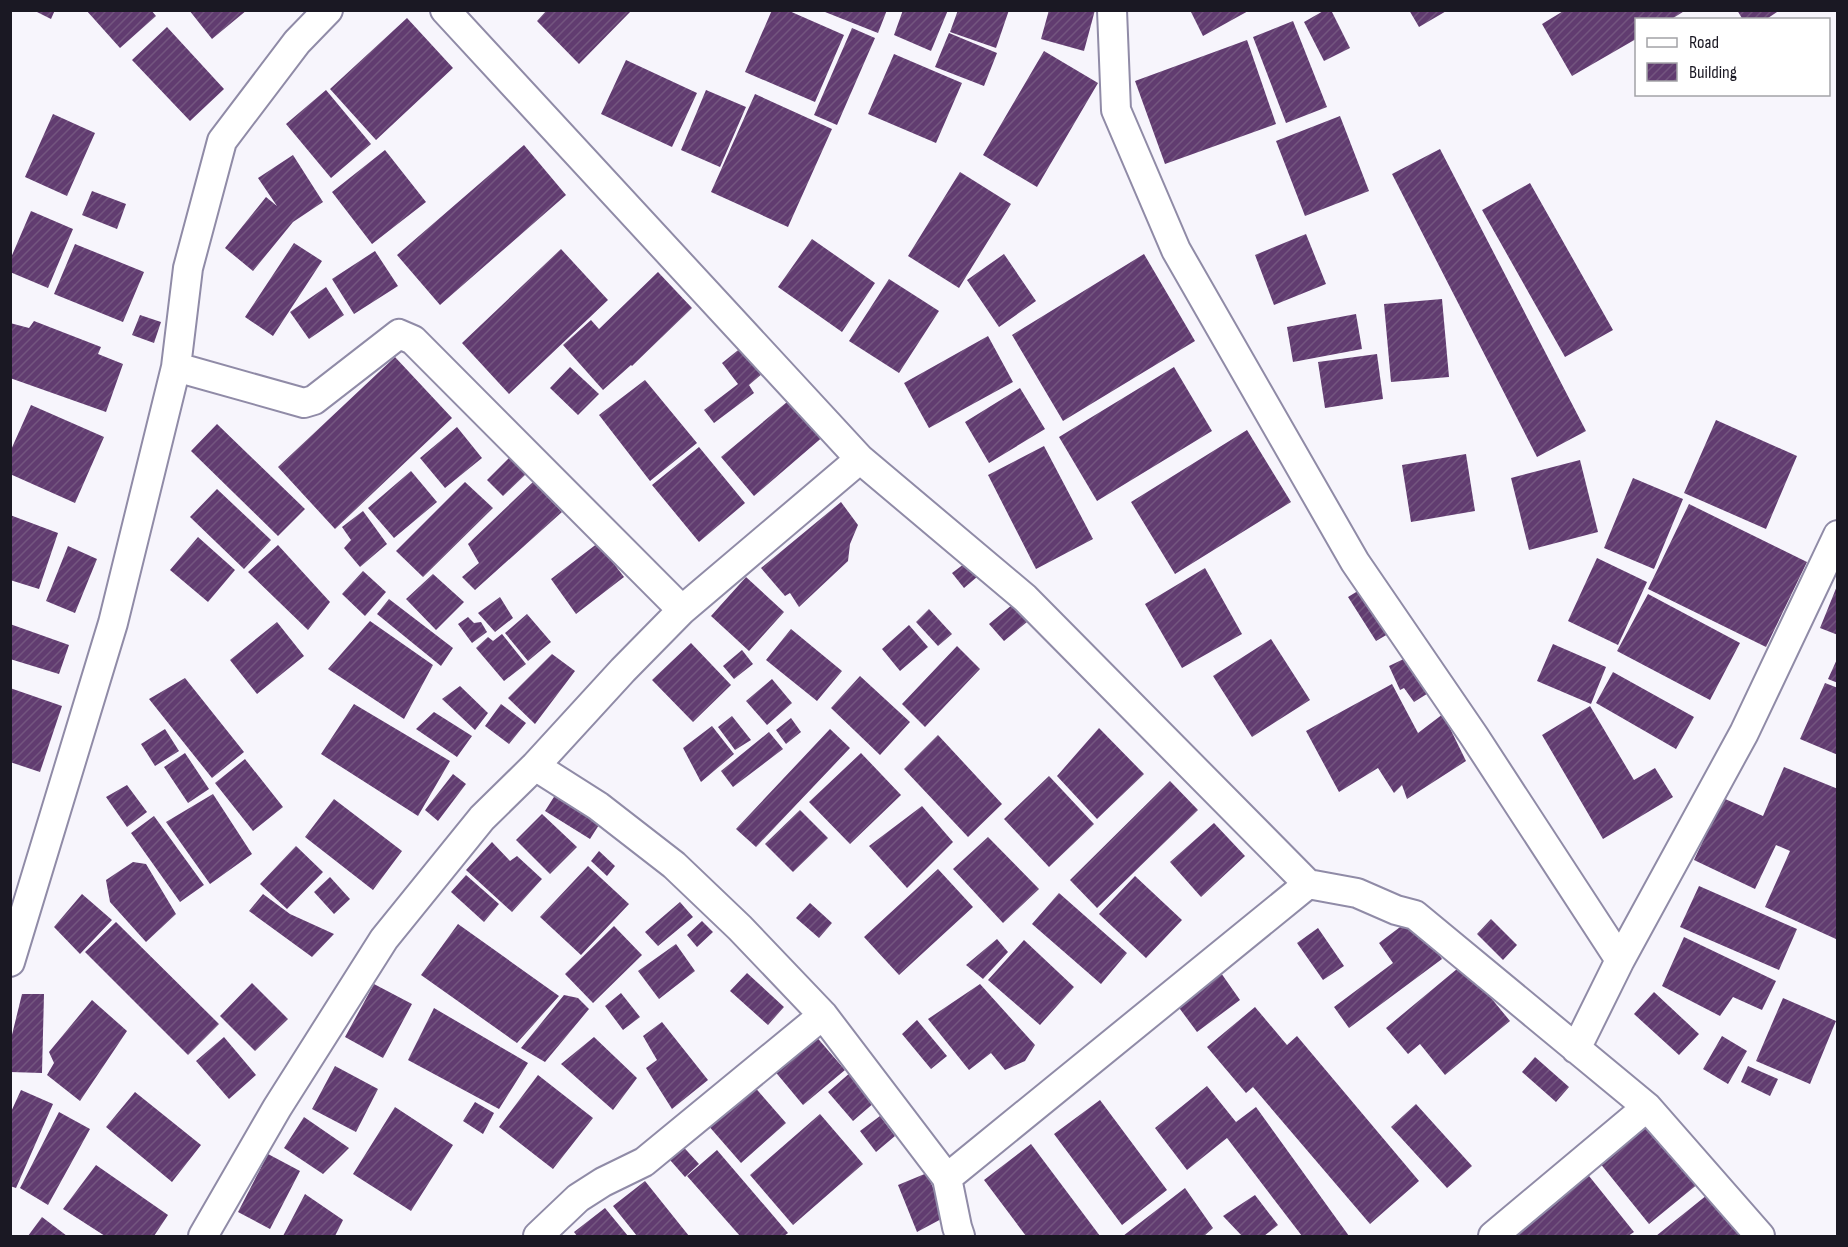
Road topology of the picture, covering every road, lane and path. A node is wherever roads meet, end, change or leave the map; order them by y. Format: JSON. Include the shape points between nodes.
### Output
{"nodes":[{"id":1,"x":328,"y":10,"type":"edge"},
{"id":2,"x":445,"y":10,"type":"edge"},
{"id":3,"x":1112,"y":10,"type":"edge"},
{"id":4,"x":176,"y":367,"type":"junction"},
{"id":5,"x":860,"y":459,"type":"junction"},
{"id":6,"x":1838,"y":535,"type":"edge"},
{"id":7,"x":682,"y":610,"type":"junction"},
{"id":8,"x":535,"y":766,"type":"junction"},
{"id":9,"x":1308,"y":884,"type":"junction"},
{"id":10,"x":1620,"y":960,"type":"junction"},
{"id":11,"x":10,"y":962,"type":"edge"},
{"id":12,"x":823,"y":1015,"type":"junction"},
{"id":13,"x":1576,"y":1049,"type":"junction"},
{"id":14,"x":1647,"y":1107,"type":"junction"},
{"id":15,"x":947,"y":1178,"type":"junction"},
{"id":16,"x":203,"y":1236,"type":"edge"},
{"id":17,"x":538,"y":1236,"type":"edge"},
{"id":18,"x":960,"y":1236,"type":"edge"},
{"id":19,"x":1493,"y":1236,"type":"edge"},
{"id":20,"x":1760,"y":1236,"type":"edge"}],
"edges":[{"from":1,"to":4,"type":"street","via":[[297,42],[222,141],[188,268]]},
{"from":2,"to":5,"type":"street"},
{"from":3,"to":10,"type":"street","via":[[1116,110],[1176,250],[1355,562]]},
{"from":4,"to":7,"type":"street","via":[[304,403],[314,400],[399,334],[413,340]]},
{"from":4,"to":11,"type":"street","via":[[113,623]]},
{"from":5,"to":7,"type":"street"},
{"from":5,"to":9,"type":"street","via":[[1025,598]]},
{"from":6,"to":10,"type":"street","via":[[1744,733]]},
{"from":7,"to":8,"type":"street"},
{"from":8,"to":12,"type":"street","via":[[598,806],[674,865]]},
{"from":8,"to":16,"type":"street","via":[[482,818],[384,939],[277,1108]]},
{"from":9,"to":13,"type":"street","via":[[1357,893],[1415,915]]},
{"from":9,"to":15,"type":"street"},
{"from":10,"to":13,"type":"street"},
{"from":12,"to":15,"type":"street"},
{"from":12,"to":17,"type":"street","via":[[644,1162],[578,1198]]},
{"from":13,"to":14,"type":"street"},
{"from":14,"to":19,"type":"street"},
{"from":14,"to":20,"type":"street"},
{"from":15,"to":18,"type":"street"}]}
